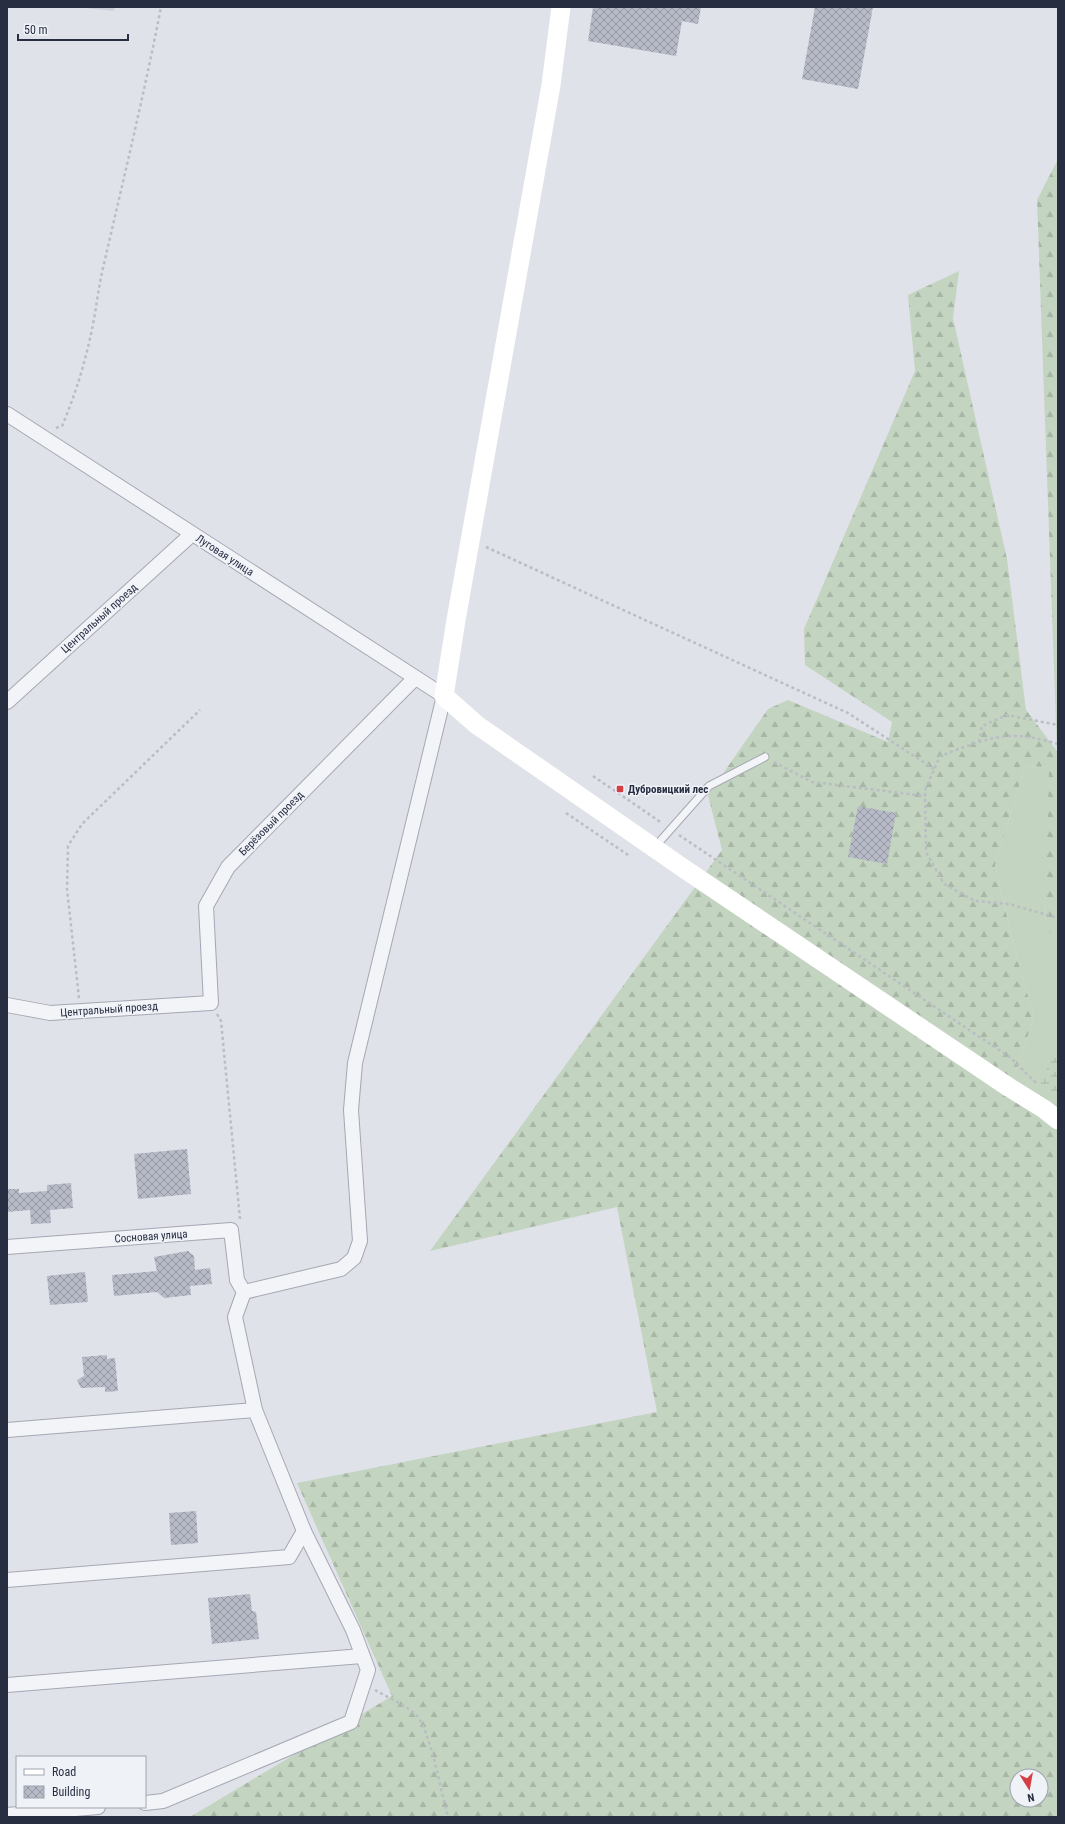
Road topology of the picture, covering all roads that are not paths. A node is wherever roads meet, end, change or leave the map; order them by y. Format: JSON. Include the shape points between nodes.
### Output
{"nodes":[{"id":1,"x":561,"y":7,"type":"edge"},
{"id":2,"x":7,"y":414,"type":"edge"},
{"id":3,"x":192,"y":534,"type":"junction"},
{"id":4,"x":415,"y":678,"type":"junction"},
{"id":5,"x":444,"y":696,"type":"junction"},
{"id":6,"x":7,"y":702,"type":"edge"},
{"id":7,"x":765,"y":757,"type":"road end"},
{"id":8,"x":654,"y":848,"type":"junction"},
{"id":9,"x":211,"y":1003,"type":"joint"},
{"id":10,"x":7,"y":1005,"type":"edge"},
{"id":11,"x":1058,"y":1120,"type":"edge"},
{"id":12,"x":7,"y":1248,"type":"edge"},
{"id":13,"x":244,"y":1292,"type":"junction"},
{"id":14,"x":255,"y":1410,"type":"junction"},
{"id":15,"x":7,"y":1430,"type":"edge"},
{"id":16,"x":304,"y":1532,"type":"junction"},
{"id":17,"x":7,"y":1580,"type":"edge"},
{"id":18,"x":362,"y":1656,"type":"junction"},
{"id":19,"x":7,"y":1685,"type":"edge"},
{"id":20,"x":146,"y":1803,"type":"edge"},
{"id":21,"x":87,"y":1808,"type":"edge"},
{"id":22,"x":7,"y":1815,"type":"edge"}],
"edges":[{"from":1,"to":5,"type":"street","via":[[551,85]]},
{"from":2,"to":3,"type":"street","name":"Луговая улица"},
{"from":3,"to":4,"type":"street","name":"Луговая улица"},
{"from":3,"to":6,"type":"street","name":"Центральный проезд"},
{"from":4,"to":5,"type":"street","name":"Луговая улица"},
{"from":4,"to":9,"type":"street","name":"Берёзовый проезд","via":[[228,867],[206,906]]},
{"from":5,"to":8,"type":"street","via":[[476,725]]},
{"from":5,"to":13,"type":"street","via":[[355,1063],[351,1110],[360,1240],[354,1258],[341,1269]]},
{"from":7,"to":8,"type":"lane","via":[[709,786]]},
{"from":8,"to":11,"type":"street"},
{"from":9,"to":10,"type":"street","name":"Центральный проезд","via":[[50,1013]]},
{"from":12,"to":13,"type":"street","name":"Сосновая улица","via":[[231,1230],[237,1280]]},
{"from":13,"to":14,"type":"street","via":[[235,1317]]},
{"from":14,"to":15,"type":"street"},
{"from":14,"to":16,"type":"street"},
{"from":16,"to":17,"type":"street","via":[[289,1557]]},
{"from":16,"to":18,"type":"street","via":[[353,1630]]},
{"from":18,"to":19,"type":"street"},
{"from":18,"to":20,"type":"street","via":[[368,1670],[351,1722],[163,1801]]},
{"from":21,"to":22,"type":"street"}]}
